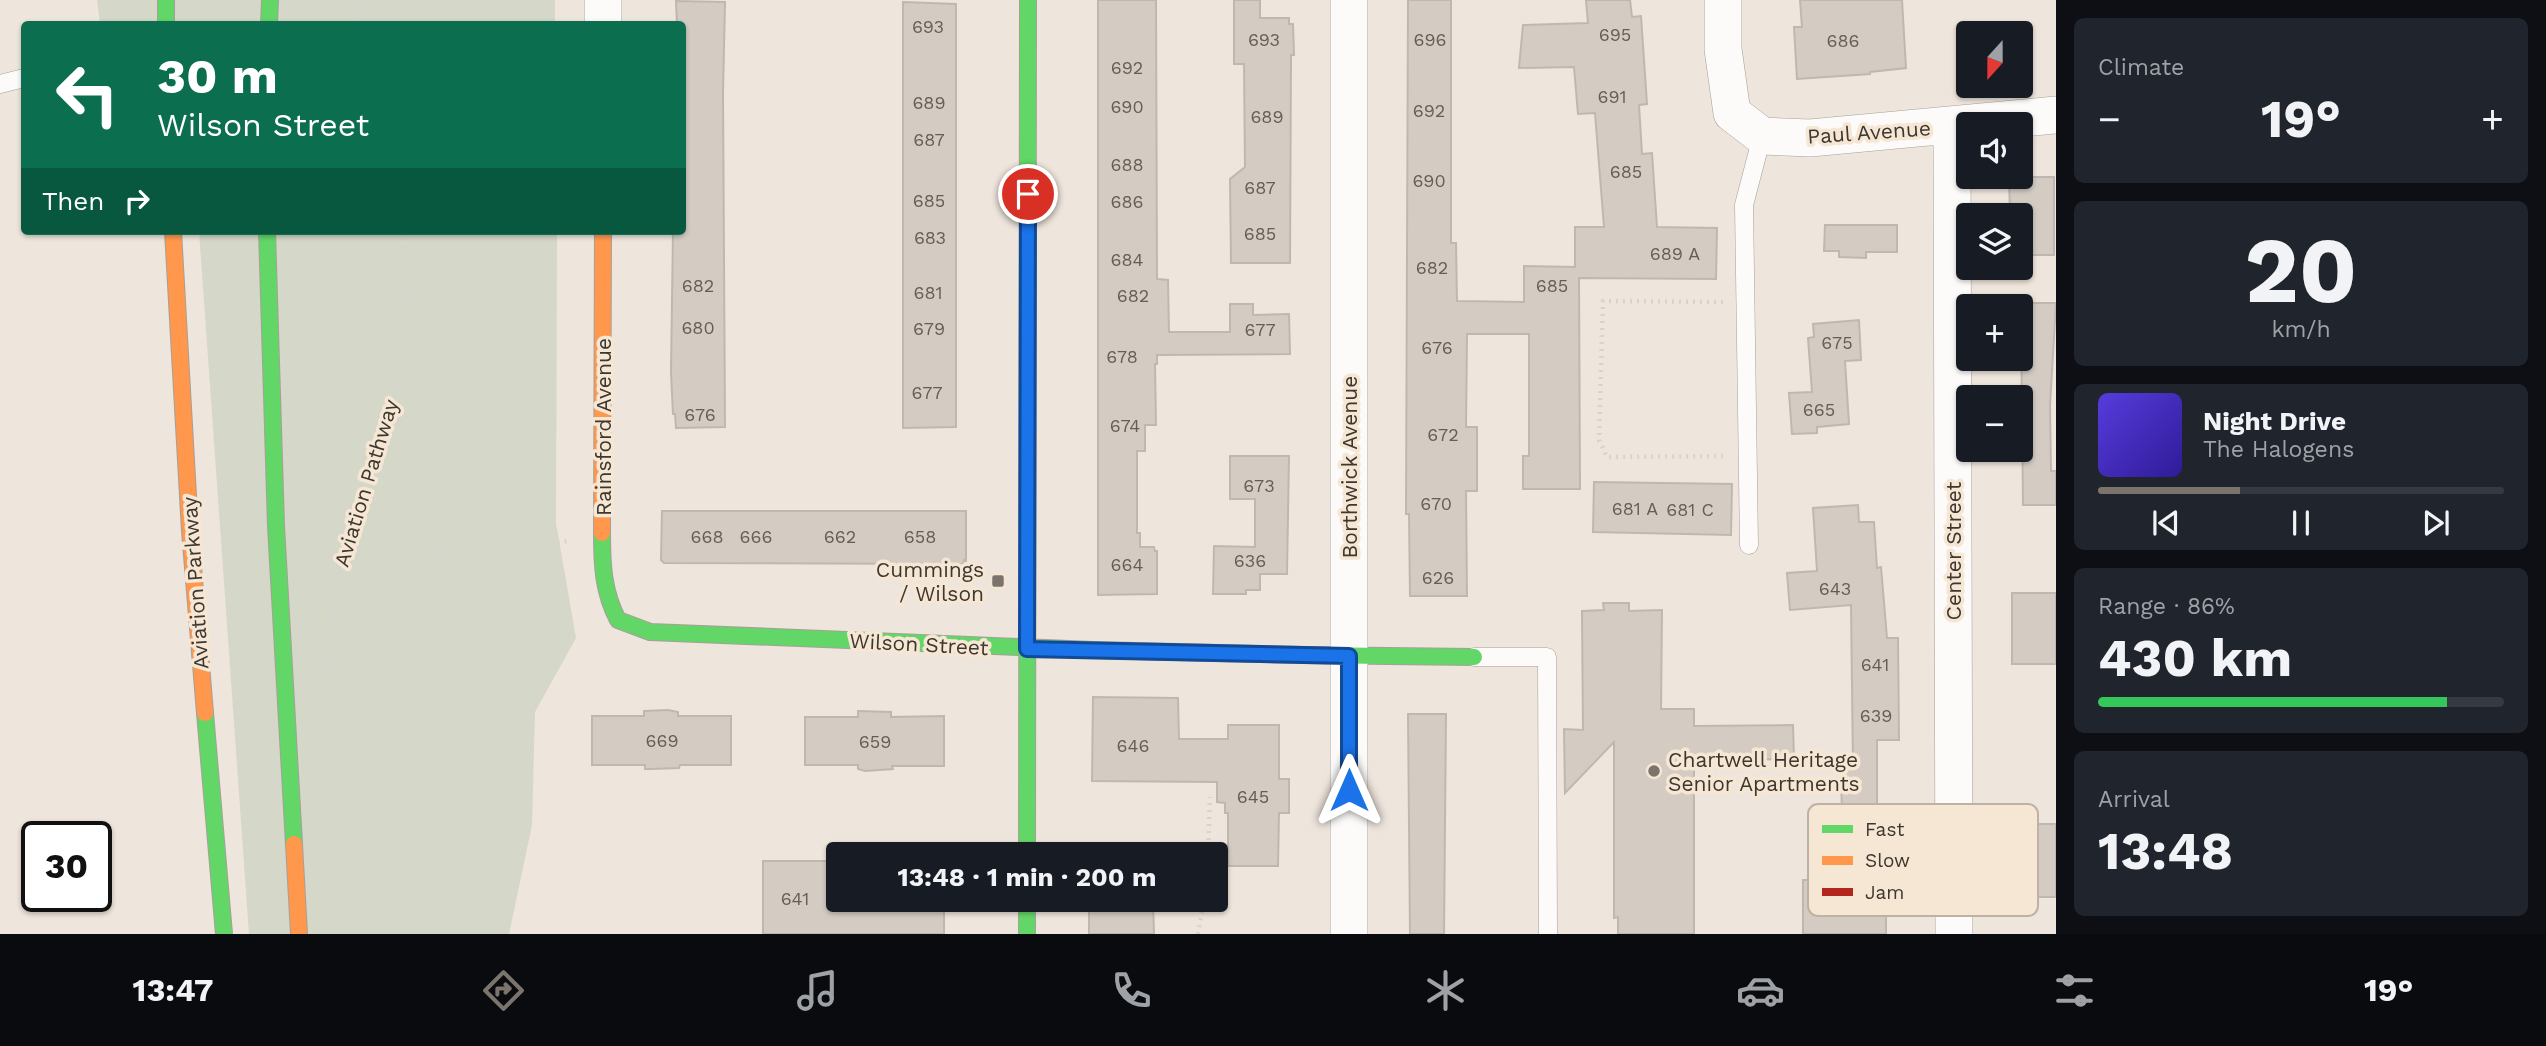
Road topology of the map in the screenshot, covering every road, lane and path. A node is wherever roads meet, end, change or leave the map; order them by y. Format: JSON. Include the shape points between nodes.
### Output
{"nodes":[{"id":1,"x":166,"y":0,"type":"edge"},
{"id":2,"x":270,"y":0,"type":"edge"},
{"id":3,"x":350,"y":0,"type":"edge"},
{"id":4,"x":360,"y":0,"type":"edge"},
{"id":5,"x":603,"y":0,"type":"edge"},
{"id":6,"x":1028,"y":0,"type":"edge"},
{"id":7,"x":1349,"y":0,"type":"edge"},
{"id":8,"x":1723,"y":0,"type":"edge"},
{"id":9,"x":166,"y":21,"type":"edge"},
{"id":10,"x":269,"y":21,"type":"edge"},
{"id":11,"x":357,"y":21,"type":"edge"},
{"id":12,"x":394,"y":21,"type":"edge"},
{"id":13,"x":603,"y":21,"type":"edge"},
{"id":14,"x":21,"y":79,"type":"edge"},
{"id":15,"x":0,"y":84,"type":"edge"},
{"id":16,"x":2056,"y":115,"type":"edge"},
{"id":17,"x":1952,"y":126,"type":"junction"},
{"id":18,"x":1762,"y":136,"type":"junction"},
{"id":19,"x":173,"y":235,"type":"edge"},
{"id":20,"x":267,"y":235,"type":"edge"},
{"id":21,"x":406,"y":235,"type":"edge"},
{"id":22,"x":603,"y":235,"type":"edge"},
{"id":23,"x":1745,"y":303,"type":"junction"},
{"id":24,"x":394,"y":396,"type":"junction"},
{"id":25,"x":1747,"y":455,"type":"junction"},
{"id":26,"x":603,"y":539,"type":"junction"},
{"id":27,"x":530,"y":544,"type":"junction"},
{"id":28,"x":1749,"y":545,"type":"dead end"},
{"id":29,"x":341,"y":554,"type":"junction"},
{"id":30,"x":618,"y":620,"type":"joint"},
{"id":31,"x":1027,"y":649,"type":"junction"},
{"id":32,"x":1349,"y":656,"type":"junction"},
{"id":33,"x":1474,"y":657,"type":"joint"},
{"id":34,"x":1210,"y":797,"type":"dead end"},
{"id":35,"x":1954,"y":804,"type":"edge"},
{"id":36,"x":1027,"y":842,"type":"edge"},
{"id":37,"x":1208,"y":842,"type":"edge"},
{"id":38,"x":1027,"y":912,"type":"edge"},
{"id":39,"x":1202,"y":912,"type":"edge"},
{"id":40,"x":1954,"y":916,"type":"edge"},
{"id":41,"x":224,"y":934,"type":"edge"},
{"id":42,"x":299,"y":934,"type":"edge"},
{"id":43,"x":397,"y":934,"type":"edge"},
{"id":44,"x":1027,"y":934,"type":"edge"},
{"id":45,"x":1198,"y":934,"type":"edge"},
{"id":46,"x":1349,"y":934,"type":"edge"},
{"id":47,"x":1548,"y":934,"type":"edge"},
{"id":48,"x":1954,"y":934,"type":"edge"}],
"edges":[{"from":1,"to":9,"type":"street"},
{"from":2,"to":10,"type":"street"},
{"from":3,"to":11,"type":"path"},
{"from":4,"to":12,"type":"path"},
{"from":5,"to":13,"type":"street"},
{"from":6,"to":31,"type":"street"},
{"from":7,"to":32,"type":"street","name":"Borthwick Avenue"},
{"from":8,"to":18,"type":"street","via":[[1723,49],[1732,113]]},
{"from":14,"to":15,"type":"lane"},
{"from":16,"to":17,"type":"street","name":"Paul Avenue"},
{"from":17,"to":18,"type":"street","name":"Paul Avenue","via":[[1810,138]]},
{"from":17,"to":35,"type":"street","name":"Center Street"},
{"from":18,"to":23,"type":"lane","via":[[1744,205]]},
{"from":19,"to":41,"type":"street","name":"Aviation Parkway","via":[[190,531]]},
{"from":20,"to":42,"type":"street","via":[[276,526]]},
{"from":21,"to":24,"type":"path","name":"Aviation Pathway","via":[[403,345]]},
{"from":22,"to":26,"type":"street","name":"Rainsford Avenue"},
{"from":23,"to":25,"type":"lane"},
{"from":23,"to":25,"type":"path","via":[[1603,301],[1599,440],[1607,457]]},
{"from":24,"to":27,"type":"path","via":[[402,430],[422,474],[472,520]]},
{"from":24,"to":29,"type":"path","name":"Aviation Pathway"},
{"from":25,"to":28,"type":"lane"},
{"from":26,"to":27,"type":"path"},
{"from":26,"to":30,"type":"street","name":"Rainsford Avenue","via":[[608,601]]},
{"from":27,"to":29,"type":"path"},
{"from":29,"to":43,"type":"path","name":"Aviation Pathway","via":[[330,646],[332,726],[351,812],[392,909]]},
{"from":30,"to":31,"type":"street","name":"Wilson Street","via":[[650,632]]},
{"from":31,"to":32,"type":"street","name":"Wilson Street"},
{"from":31,"to":36,"type":"street"},
{"from":32,"to":33,"type":"street","name":"Wilson Street"},
{"from":32,"to":46,"type":"street","name":"Borthwick Avenue"},
{"from":33,"to":47,"type":"lane","via":[[1547,657]]},
{"from":34,"to":37,"type":"path"},
{"from":38,"to":44,"type":"street"},
{"from":39,"to":45,"type":"path"},
{"from":40,"to":48,"type":"street","name":"Center Street"}]}
